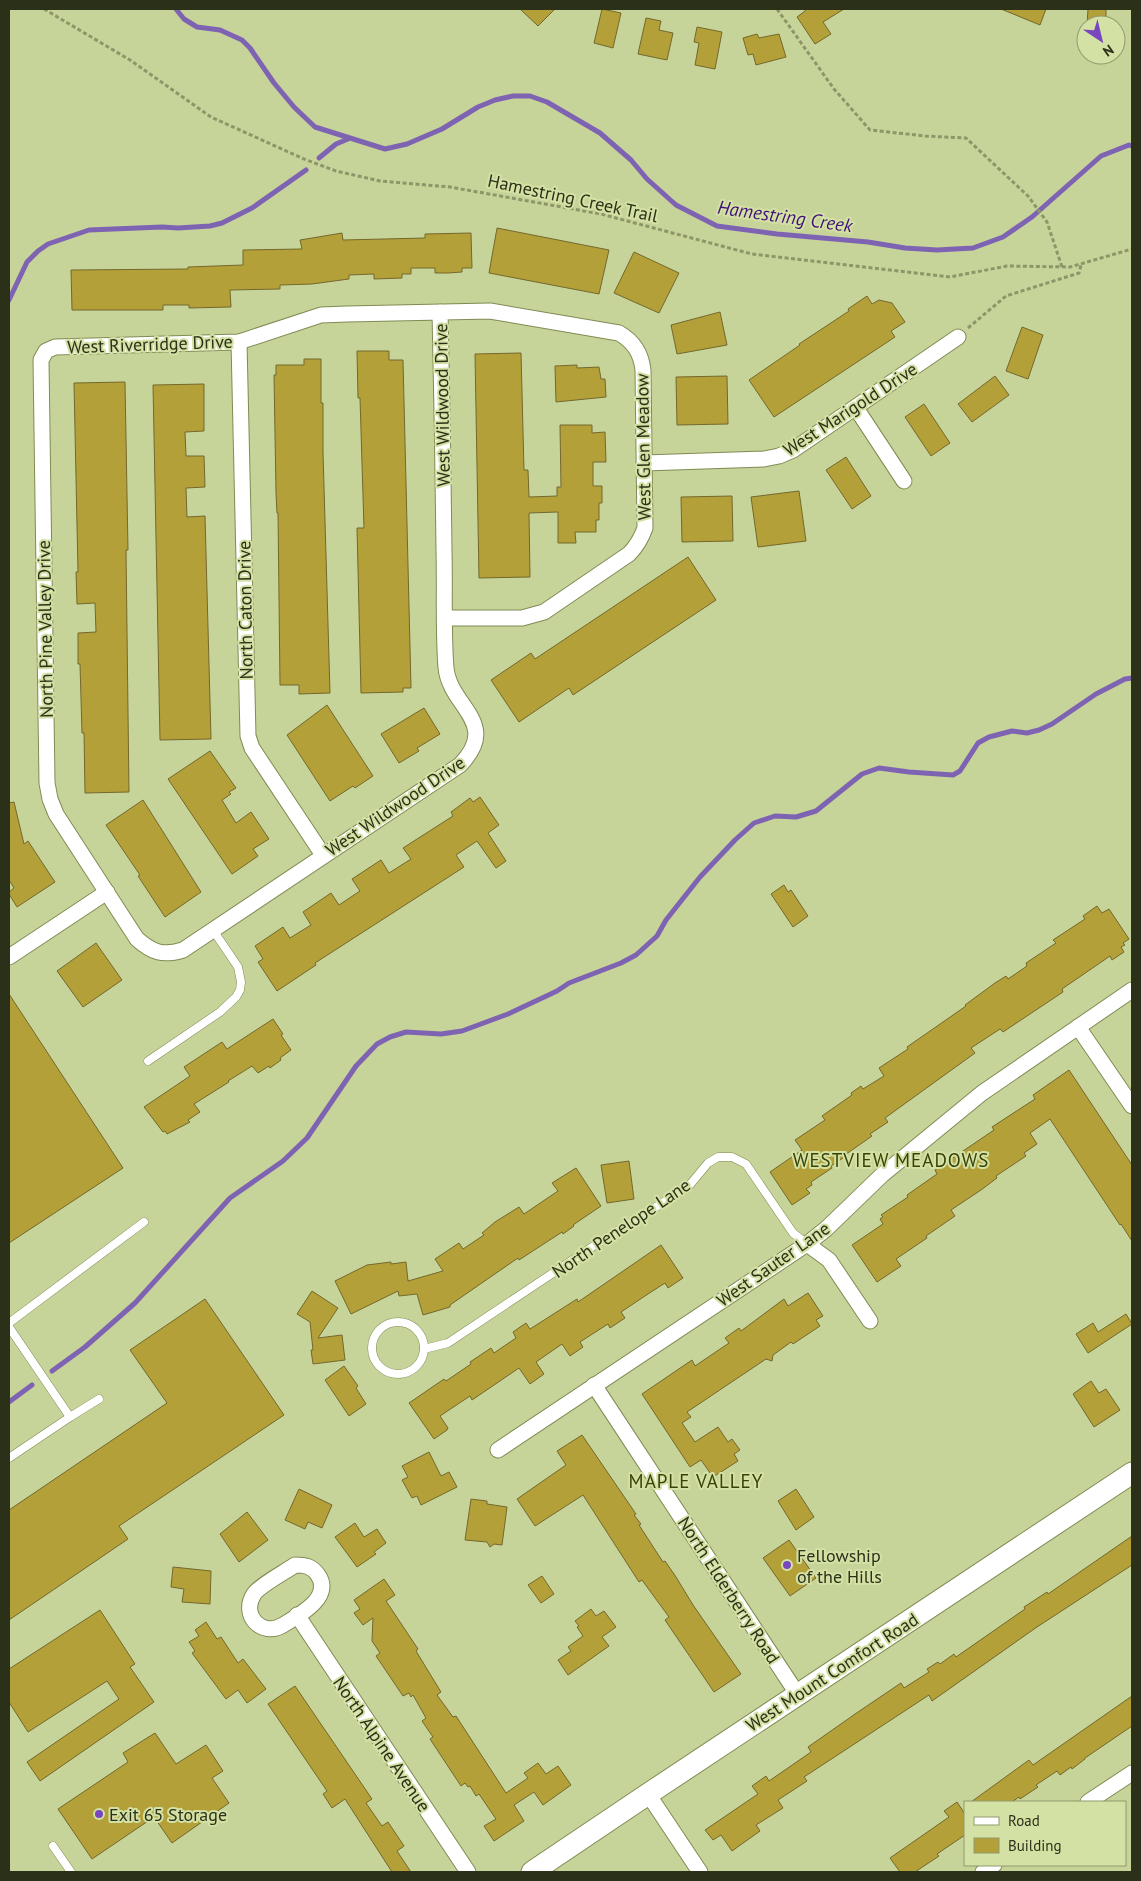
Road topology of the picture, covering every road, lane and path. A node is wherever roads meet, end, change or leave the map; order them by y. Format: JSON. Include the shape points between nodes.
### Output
{"nodes":[{"id":1,"x":44,"y":9,"type":"edge"},
{"id":2,"x":777,"y":9,"type":"edge"},
{"id":3,"x":1132,"y":249,"type":"edge"},
{"id":4,"x":1081,"y":265,"type":"junction"},
{"id":5,"x":1062,"y":268,"type":"junction"},
{"id":6,"x":440,"y":312,"type":"junction"},
{"id":7,"x":958,"y":337,"type":"joint"},
{"id":8,"x":238,"y":342,"type":"junction"},
{"id":9,"x":634,"y":345,"type":"joint"},
{"id":10,"x":46,"y":351,"type":"joint"},
{"id":11,"x":856,"y":408,"type":"junction"},
{"id":12,"x":644,"y":463,"type":"junction"},
{"id":13,"x":904,"y":481,"type":"dead end"},
{"id":14,"x":445,"y":618,"type":"junction"},
{"id":15,"x":323,"y":855,"type":"junction"},
{"id":16,"x":107,"y":892,"type":"junction"},
{"id":17,"x":213,"y":930,"type":"junction"},
{"id":18,"x":9,"y":957,"type":"edge"},
{"id":19,"x":1132,"y":990,"type":"edge"},
{"id":20,"x":1078,"y":1027,"type":"junction"},
{"id":21,"x":148,"y":1061,"type":"dead end"},
{"id":22,"x":1132,"y":1106,"type":"edge"},
{"id":23,"x":144,"y":1222,"type":"dead end"},
{"id":24,"x":807,"y":1244,"type":"junction"},
{"id":25,"x":870,"y":1321,"type":"dead end"},
{"id":26,"x":9,"y":1323,"type":"edge"},
{"id":27,"x":9,"y":1327,"type":"edge"},
{"id":28,"x":424,"y":1348,"type":"junction"},
{"id":29,"x":594,"y":1385,"type":"junction"},
{"id":30,"x":99,"y":1399,"type":"dead end"},
{"id":31,"x":70,"y":1416,"type":"junction"},
{"id":32,"x":498,"y":1450,"type":"dead end"},
{"id":33,"x":9,"y":1458,"type":"edge"},
{"id":34,"x":1132,"y":1473,"type":"edge"},
{"id":35,"x":297,"y":1616,"type":"junction"},
{"id":36,"x":798,"y":1695,"type":"junction"},
{"id":37,"x":1132,"y":1772,"type":"edge"},
{"id":38,"x":648,"y":1794,"type":"junction"},
{"id":39,"x":1089,"y":1801,"type":"edge"},
{"id":40,"x":53,"y":1846,"type":"dead end"},
{"id":41,"x":71,"y":1872,"type":"edge"},
{"id":42,"x":468,"y":1872,"type":"edge"},
{"id":43,"x":532,"y":1872,"type":"edge"},
{"id":44,"x":700,"y":1872,"type":"edge"}],
"edges":[{"from":1,"to":5,"type":"path","name":"Hamestring Creek Trail","via":[[130,60],[211,117],[336,171],[380,181],[450,187],[601,214],[752,254],[950,278],[1007,266]]},
{"from":2,"to":5,"type":"path","via":[[834,89],[870,130],[966,138],[1028,196],[1046,222]]},
{"from":3,"to":4,"type":"path","name":"Hamestring Creek Trail"},
{"from":4,"to":5,"type":"path","name":"Hamestring Creek Trail"},
{"from":4,"to":7,"type":"path","via":[[1079,273],[1006,296]]},
{"from":6,"to":8,"type":"street","name":"West Riverridge Drive","via":[[321,316]]},
{"from":6,"to":9,"type":"street","name":"West Riverridge Drive","via":[[490,311],[619,333]]},
{"from":6,"to":14,"type":"street","name":"West Wildwood Drive"},
{"from":7,"to":11,"type":"street","name":"West Marigold Drive"},
{"from":8,"to":10,"type":"street","name":"West Riverridge Drive","via":[[55,347]]},
{"from":8,"to":15,"type":"street","name":"North Caton Drive","via":[[248,736],[252,748]]},
{"from":9,"to":12,"type":"street","name":"West Glen Meadow","via":[[640,354],[643,370]]},
{"from":10,"to":16,"type":"street","name":"North Pine Valley Drive","via":[[42,370],[47,782],[56,814]]},
{"from":11,"to":12,"type":"street","name":"West Marigold Drive","via":[[779,456]]},
{"from":11,"to":13,"type":"street"},
{"from":12,"to":14,"type":"street","name":"West Glen Meadow","via":[[645,528],[629,554],[544,612],[533,616]]},
{"from":14,"to":15,"type":"street","name":"West Wildwood Drive","via":[[446,669],[450,682],[472,718],[475,745],[460,765]]},
{"from":15,"to":17,"type":"street","name":"West Wildwood Drive"},
{"from":16,"to":17,"type":"street","name":"West Wildwood Drive","via":[[137,939],[158,952],[171,954],[184,950]]},
{"from":16,"to":18,"type":"street"},
{"from":17,"to":21,"type":"lane","via":[[238,967],[240,990],[220,1012]]},
{"from":19,"to":20,"type":"street","name":"West Sauter Lane"},
{"from":20,"to":22,"type":"street"},
{"from":20,"to":24,"type":"street","name":"West Sauter Lane","via":[[982,1093],[882,1175],[826,1230]]},
{"from":23,"to":26,"type":"lane"},
{"from":24,"to":25,"type":"street","name":"North Penelope Lane","via":[[829,1260]]},
{"from":24,"to":28,"type":"lane","name":"North Penelope Lane","via":[[793,1233],[746,1164],[732,1157],[718,1157],[708,1163],[688,1187],[448,1343]]},
{"from":24,"to":29,"type":"street","name":"West Sauter Lane"},
{"from":27,"to":31,"type":"lane"},
{"from":28,"to":28,"type":"lane","via":[[414,1327],[399,1322],[378,1331],[372,1346],[376,1362],[397,1374],[405,1373],[418,1364]]},
{"from":29,"to":32,"type":"street","name":"West Sauter Lane"},
{"from":29,"to":36,"type":"street","name":"North Elderberry Road"},
{"from":30,"to":31,"type":"lane"},
{"from":31,"to":33,"type":"lane"},
{"from":34,"to":36,"type":"street","name":"West Mount Comfort Road"},
{"from":35,"to":35,"type":"street","via":[[317,1601],[323,1590],[315,1570],[306,1565],[295,1565],[255,1592],[250,1602],[251,1618],[263,1628],[282,1626]]},
{"from":35,"to":42,"type":"street","name":"North Alpine Avenue"},
{"from":36,"to":38,"type":"street","name":"West Mount Comfort Road"},
{"from":37,"to":39,"type":"street"},
{"from":38,"to":43,"type":"street","name":"West Mount Comfort Road"},
{"from":38,"to":44,"type":"street"},
{"from":40,"to":41,"type":"lane"}]}
